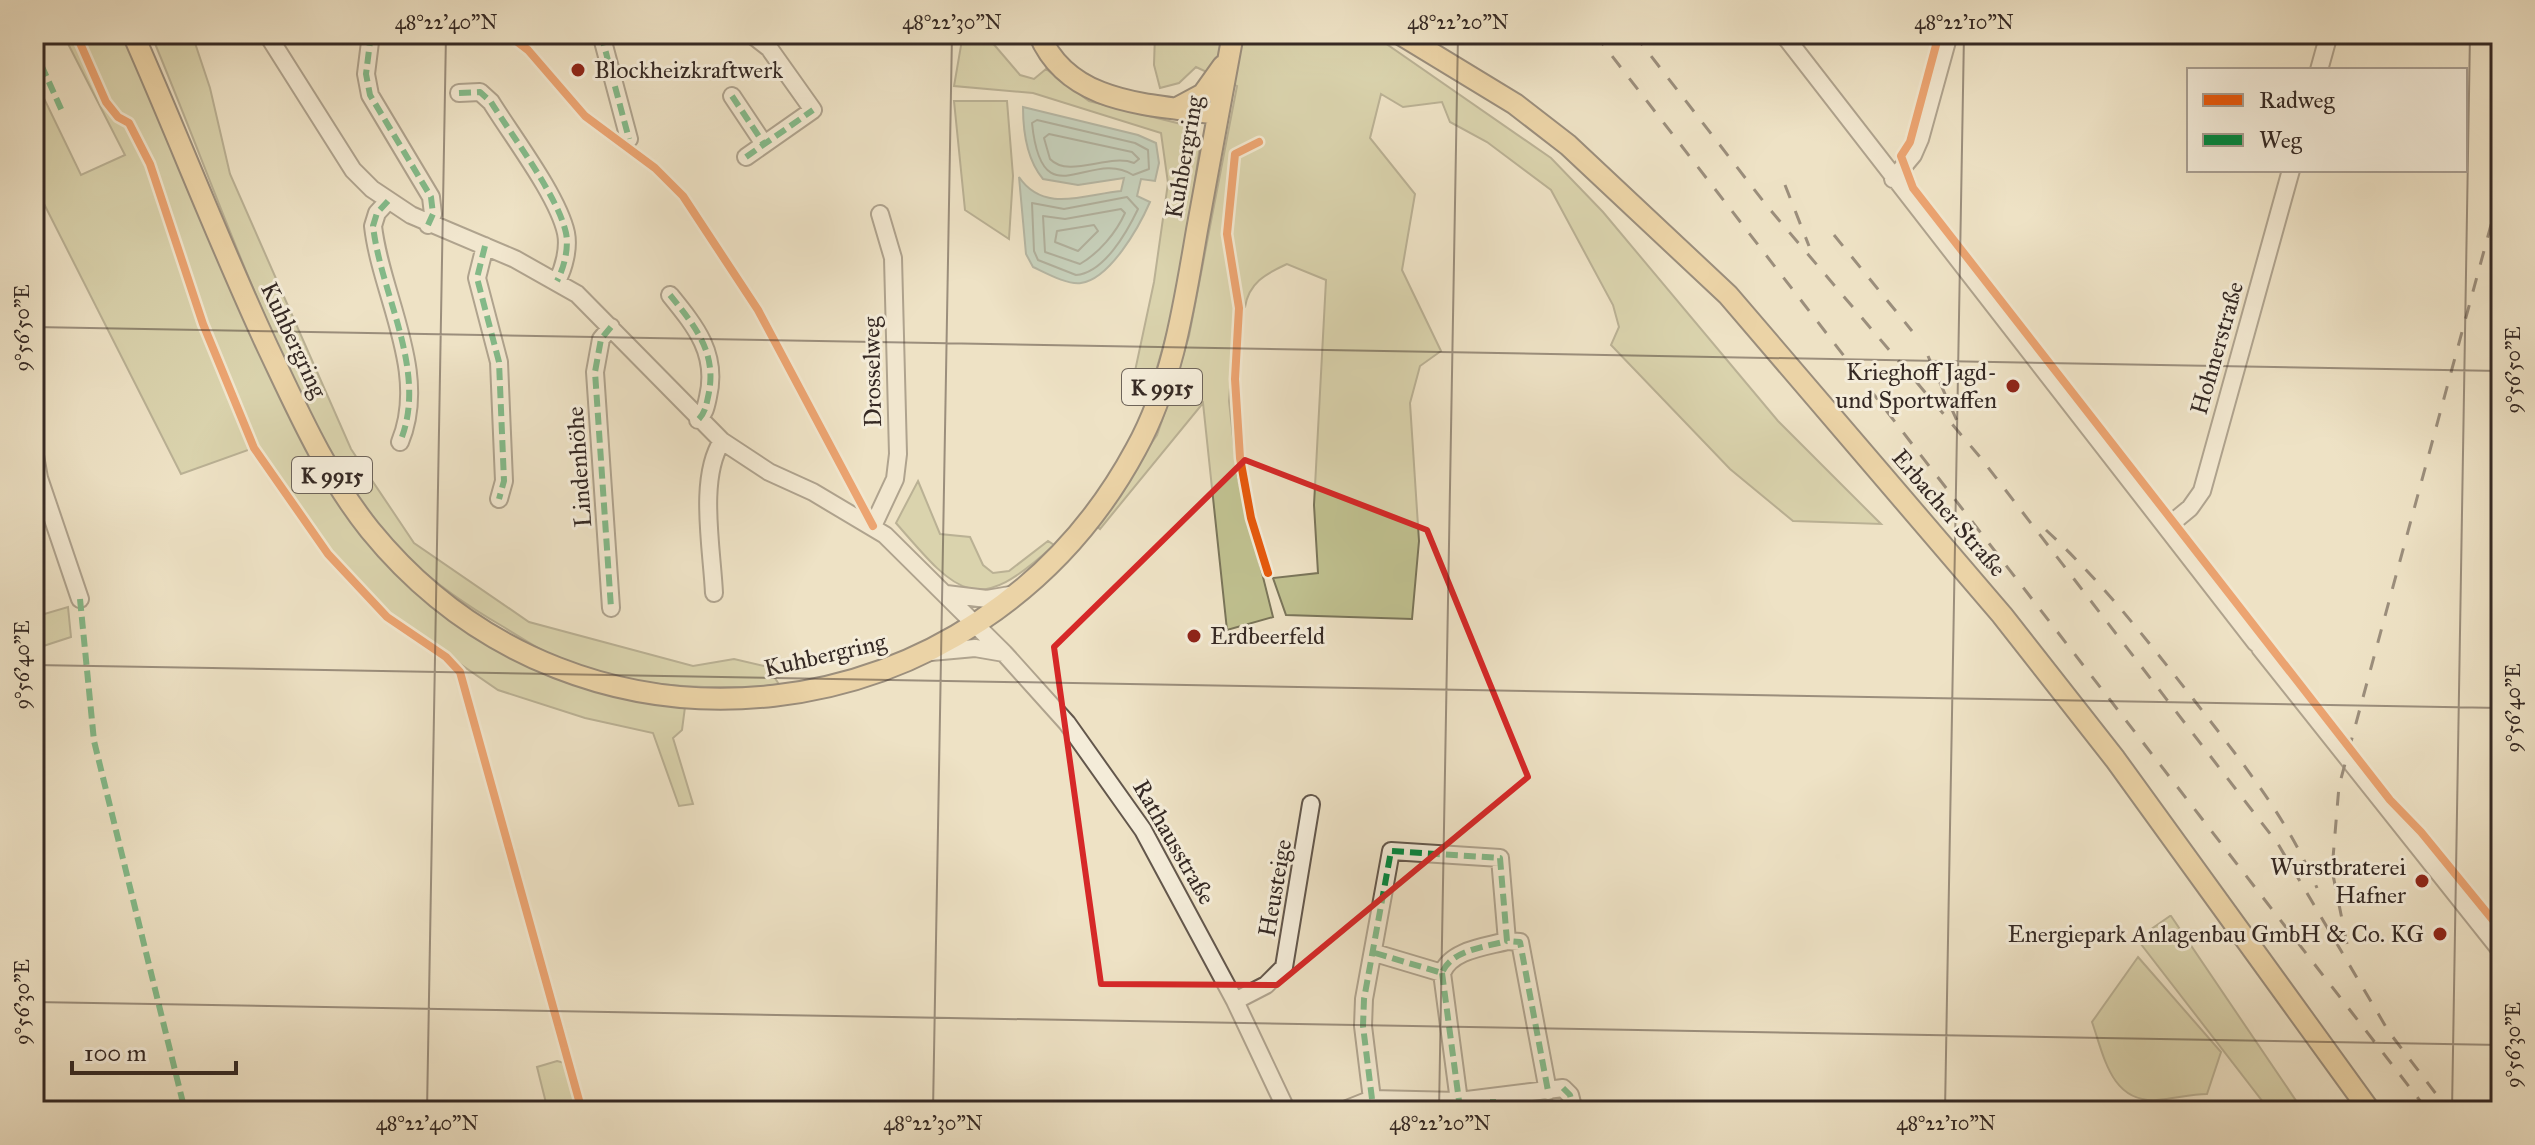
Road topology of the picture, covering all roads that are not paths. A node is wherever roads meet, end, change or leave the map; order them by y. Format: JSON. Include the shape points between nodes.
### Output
{"nodes":[{"id":1,"x":133,"y":34,"type":"edge"},
{"id":2,"x":371,"y":34,"type":"edge"},
{"id":3,"x":601,"y":34,"type":"edge"},
{"id":4,"x":751,"y":34,"type":"edge"},
{"id":5,"x":1039,"y":34,"type":"edge"},
{"id":6,"x":1400,"y":34,"type":"edge"},
{"id":7,"x":1783,"y":34,"type":"edge"},
{"id":8,"x":1949,"y":34,"type":"edge"},
{"id":9,"x":2329,"y":34,"type":"edge"},
{"id":10,"x":273,"y":36,"type":"edge"},
{"id":11,"x":1231,"y":43,"type":"edge"},
{"id":12,"x":2320,"y":68,"type":"edge"},
{"id":13,"x":459,"y":93,"type":"dead end"},
{"id":14,"x":732,"y":96,"type":"dead end"},
{"id":15,"x":1174,"y":108,"type":"junction"},
{"id":16,"x":1218,"y":114,"type":"junction"},
{"id":17,"x":629,"y":139,"type":"dead end"},
{"id":18,"x":764,"y":144,"type":"junction"},
{"id":19,"x":746,"y":157,"type":"dead end"},
{"id":20,"x":2290,"y":172,"type":"edge"},
{"id":21,"x":1893,"y":179,"type":"junction"},
{"id":22,"x":388,"y":201,"type":"junction"},
{"id":23,"x":880,"y":214,"type":"dead end"},
{"id":24,"x":428,"y":225,"type":"junction"},
{"id":25,"x":485,"y":246,"type":"junction"},
{"id":26,"x":557,"y":281,"type":"junction"},
{"id":27,"x":670,"y":295,"type":"dead end"},
{"id":28,"x":611,"y":327,"type":"junction"},
{"id":29,"x":698,"y":420,"type":"junction"},
{"id":30,"x":722,"y":441,"type":"junction"},
{"id":31,"x":400,"y":442,"type":"dead end"},
{"id":32,"x":34,"y":450,"type":"edge"},
{"id":33,"x":499,"y":499,"type":"dead end"},
{"id":34,"x":873,"y":526,"type":"junction"},
{"id":35,"x":2167,"y":527,"type":"junction"},
{"id":36,"x":1026,"y":588,"type":"junction"},
{"id":37,"x":714,"y":593,"type":"dead end"},
{"id":38,"x":946,"y":594,"type":"junction"},
{"id":39,"x":80,"y":599,"type":"dead end"},
{"id":40,"x":611,"y":608,"type":"dead end"},
{"id":41,"x":977,"y":625,"type":"junction"},
{"id":42,"x":931,"y":652,"type":"junction"},
{"id":43,"x":1004,"y":653,"type":"junction"},
{"id":44,"x":1311,"y":804,"type":"dead end"},
{"id":45,"x":1507,"y":941,"type":"junction"},
{"id":46,"x":2501,"y":951,"type":"edge"},
{"id":47,"x":1375,"y":953,"type":"junction"},
{"id":48,"x":1442,"y":973,"type":"junction"},
{"id":49,"x":1235,"y":1001,"type":"junction"},
{"id":50,"x":1548,"y":1091,"type":"junction"},
{"id":51,"x":1372,"y":1099,"type":"junction"},
{"id":52,"x":1459,"y":1101,"type":"junction"},
{"id":53,"x":1493,"y":1105,"type":"edge"},
{"id":54,"x":1414,"y":1106,"type":"edge"},
{"id":55,"x":1287,"y":1111,"type":"edge"},
{"id":56,"x":1342,"y":1111,"type":"edge"},
{"id":57,"x":1574,"y":1111,"type":"edge"},
{"id":58,"x":2370,"y":1111,"type":"edge"}],
"edges":[{"from":1,"to":42,"type":"main road","name":"Kuhbergring","number":"K 9915","via":[[247,302],[316,448],[380,541],[464,618],[539,660],[597,681],[690,698],[810,691]]},
{"from":2,"to":24,"type":"street","via":[[366,74],[370,95],[431,197]]},
{"from":3,"to":17,"type":"street","via":[[616,118]]},
{"from":4,"to":18,"type":"street","via":[[769,48],[813,110]]},
{"from":5,"to":15,"type":"main road","via":[[1069,76],[1099,93]]},
{"from":6,"to":58,"type":"main road","name":"Erbacher Straße","via":[[1515,104],[1568,145],[1728,295],[2002,615]]},
{"from":7,"to":21,"type":"street"},
{"from":8,"to":21,"type":"street","via":[[1920,139]]},
{"from":9,"to":12,"type":"street"},
{"from":10,"to":22,"type":"street","via":[[353,170]]},
{"from":11,"to":15,"type":"main road","via":[[1209,88]]},
{"from":11,"to":16,"type":"main road","name":"Kuhbergring","number":"K 9915"},
{"from":13,"to":26,"type":"street","via":[[480,92],[491,102],[552,201],[567,236]]},
{"from":14,"to":18,"type":"street"},
{"from":15,"to":16,"type":"main road"},
{"from":16,"to":36,"type":"main road","name":"Kuhbergring","number":"K 9915","via":[[1182,315],[1155,409],[1112,491],[1071,545]]},
{"from":18,"to":19,"type":"street"},
{"from":20,"to":35,"type":"street","name":"Hohnerstraße","via":[[2202,491]]},
{"from":21,"to":35,"type":"street"},
{"from":22,"to":24,"type":"street"},
{"from":22,"to":31,"type":"street","via":[[373,226],[406,355],[409,421]]},
{"from":23,"to":34,"type":"street","name":"Drosselweg","via":[[893,258],[898,454],[895,479]]},
{"from":24,"to":25,"type":"street"},
{"from":25,"to":26,"type":"street"},
{"from":25,"to":33,"type":"street","via":[[477,278],[499,362],[504,481]]},
{"from":26,"to":28,"type":"street"},
{"from":27,"to":29,"type":"street","via":[[710,354],[713,376]]},
{"from":28,"to":29,"type":"street"},
{"from":28,"to":40,"type":"street","name":"Lindenhöhe","via":[[601,339],[595,372]]},
{"from":29,"to":30,"type":"street"},
{"from":30,"to":34,"type":"street"},
{"from":30,"to":37,"type":"street","via":[[708,477]]},
{"from":32,"to":39,"type":"street"},
{"from":34,"to":38,"type":"street","name":"Rathausstraße"},
{"from":35,"to":46,"type":"street"},
{"from":36,"to":38,"type":"street","via":[[987,599]]},
{"from":36,"to":41,"type":"main road","name":"Kuhbergring","number":"K 9915"},
{"from":38,"to":41,"type":"street","name":"Rathausstraße"},
{"from":41,"to":42,"type":"main road","name":"Kuhbergring","number":"K 9915"},
{"from":41,"to":43,"type":"street","name":"Rathausstraße"},
{"from":42,"to":43,"type":"street","via":[[975,648]]},
{"from":43,"to":49,"type":"street","name":"Rathausstraße","via":[[1067,723],[1131,811]]},
{"from":44,"to":49,"type":"street","name":"Heusteige","via":[[1284,967],[1266,985]]},
{"from":45,"to":47,"type":"street","via":[[1500,858],[1391,851]]},
{"from":45,"to":48,"type":"street","via":[[1456,956]]},
{"from":45,"to":50,"type":"street","via":[[1520,942]]},
{"from":47,"to":48,"type":"street"},
{"from":47,"to":51,"type":"street","via":[[1363,1026]]},
{"from":48,"to":52,"type":"street"},
{"from":49,"to":55,"type":"street","name":"Rathausstraße"},
{"from":50,"to":53,"type":"street"},
{"from":50,"to":57,"type":"street","via":[[1563,1088]]},
{"from":51,"to":54,"type":"street"},
{"from":51,"to":56,"type":"street"},
{"from":52,"to":53,"type":"street"},
{"from":52,"to":54,"type":"street"}]}
